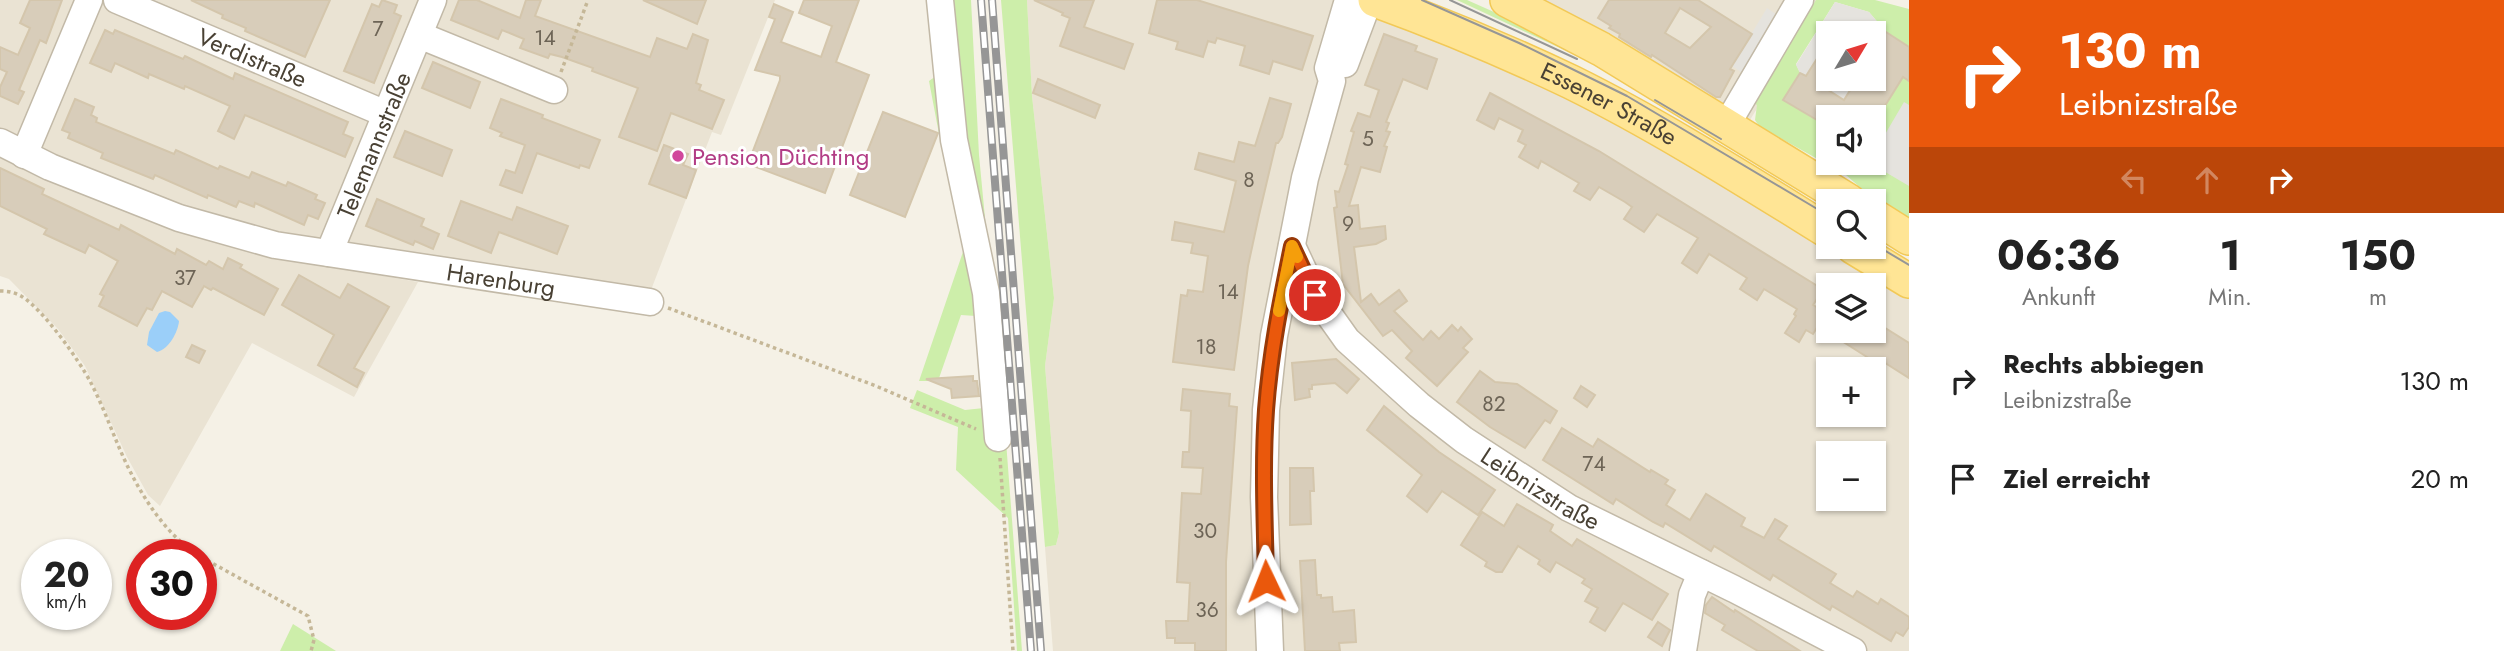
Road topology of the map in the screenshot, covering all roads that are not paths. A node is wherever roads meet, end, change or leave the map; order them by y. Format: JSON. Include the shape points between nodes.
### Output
{"nodes":[{"id":1,"x":89,"y":0,"type":"edge"},
{"id":2,"x":117,"y":0,"type":"edge"},
{"id":3,"x":433,"y":0,"type":"edge"},
{"id":4,"x":940,"y":0,"type":"edge"},
{"id":5,"x":1348,"y":0,"type":"edge"},
{"id":6,"x":1369,"y":0,"type":"edge"},
{"id":7,"x":1375,"y":0,"type":"edge"},
{"id":8,"x":1507,"y":0,"type":"edge"},
{"id":9,"x":1800,"y":0,"type":"edge"},
{"id":10,"x":419,"y":36,"type":"junction"},
{"id":11,"x":1332,"y":81,"type":"junction"},
{"id":12,"x":554,"y":90,"type":"road end"},
{"id":13,"x":386,"y":114,"type":"junction"},
{"id":14,"x":1726,"y":126,"type":"junction"},
{"id":15,"x":0,"y":142,"type":"edge"},
{"id":16,"x":24,"y":155,"type":"junction"},
{"id":17,"x":1829,"y":189,"type":"edge"},
{"id":18,"x":1816,"y":224,"type":"edge"},
{"id":19,"x":1886,"y":224,"type":"edge"},
{"id":20,"x":1909,"y":238,"type":"edge"},
{"id":21,"x":1292,"y":246,"type":"junction"},
{"id":22,"x":329,"y":253,"type":"junction"},
{"id":23,"x":1873,"y":259,"type":"edge"},
{"id":24,"x":1909,"y":281,"type":"edge"},
{"id":25,"x":650,"y":302,"type":"road end"},
{"id":26,"x":998,"y":438,"type":"road end"},
{"id":27,"x":1701,"y":573,"type":"junction"},
{"id":28,"x":1270,"y":651,"type":"edge"},
{"id":29,"x":1683,"y":651,"type":"edge"},
{"id":30,"x":1853,"y":651,"type":"edge"}],
"edges":[{"from":1,"to":16,"type":"street"},
{"from":2,"to":13,"type":"street","name":"Verdistraße"},
{"from":3,"to":10,"type":"street","name":"Telemannstraße"},
{"from":4,"to":26,"type":"street","via":[[954,140],[986,293]]},
{"from":5,"to":11,"type":"street","via":[[1328,68]]},
{"from":6,"to":11,"type":"street","via":[[1342,72]]},
{"from":7,"to":18,"type":"main road","name":"Essener Straße","via":[[1571,82]]},
{"from":8,"to":14,"type":"main road","name":"Essener Straße","via":[[1601,50]]},
{"from":9,"to":14,"type":"street"},
{"from":10,"to":12,"type":"street"},
{"from":10,"to":13,"type":"street","name":"Telemannstraße"},
{"from":11,"to":21,"type":"street"},
{"from":13,"to":22,"type":"street","name":"Telemannstraße"},
{"from":14,"to":17,"type":"main road","name":"Essener Straße"},
{"from":15,"to":16,"type":"street","name":"Harenburg"},
{"from":16,"to":22,"type":"street","name":"Harenburg","via":[[179,218],[275,245]]},
{"from":19,"to":20,"type":"main road"},
{"from":21,"to":27,"type":"street","name":"Leibnizstraße","via":[[1315,295],[1348,340],[1428,412],[1569,508]]},
{"from":21,"to":28,"type":"street","via":[[1274,337],[1266,410]]},
{"from":22,"to":25,"type":"street","name":"Harenburg"},
{"from":23,"to":24,"type":"main road"},
{"from":27,"to":29,"type":"street","via":[[1692,595]]},
{"from":27,"to":30,"type":"street","name":"Leibnizstraße"}]}
